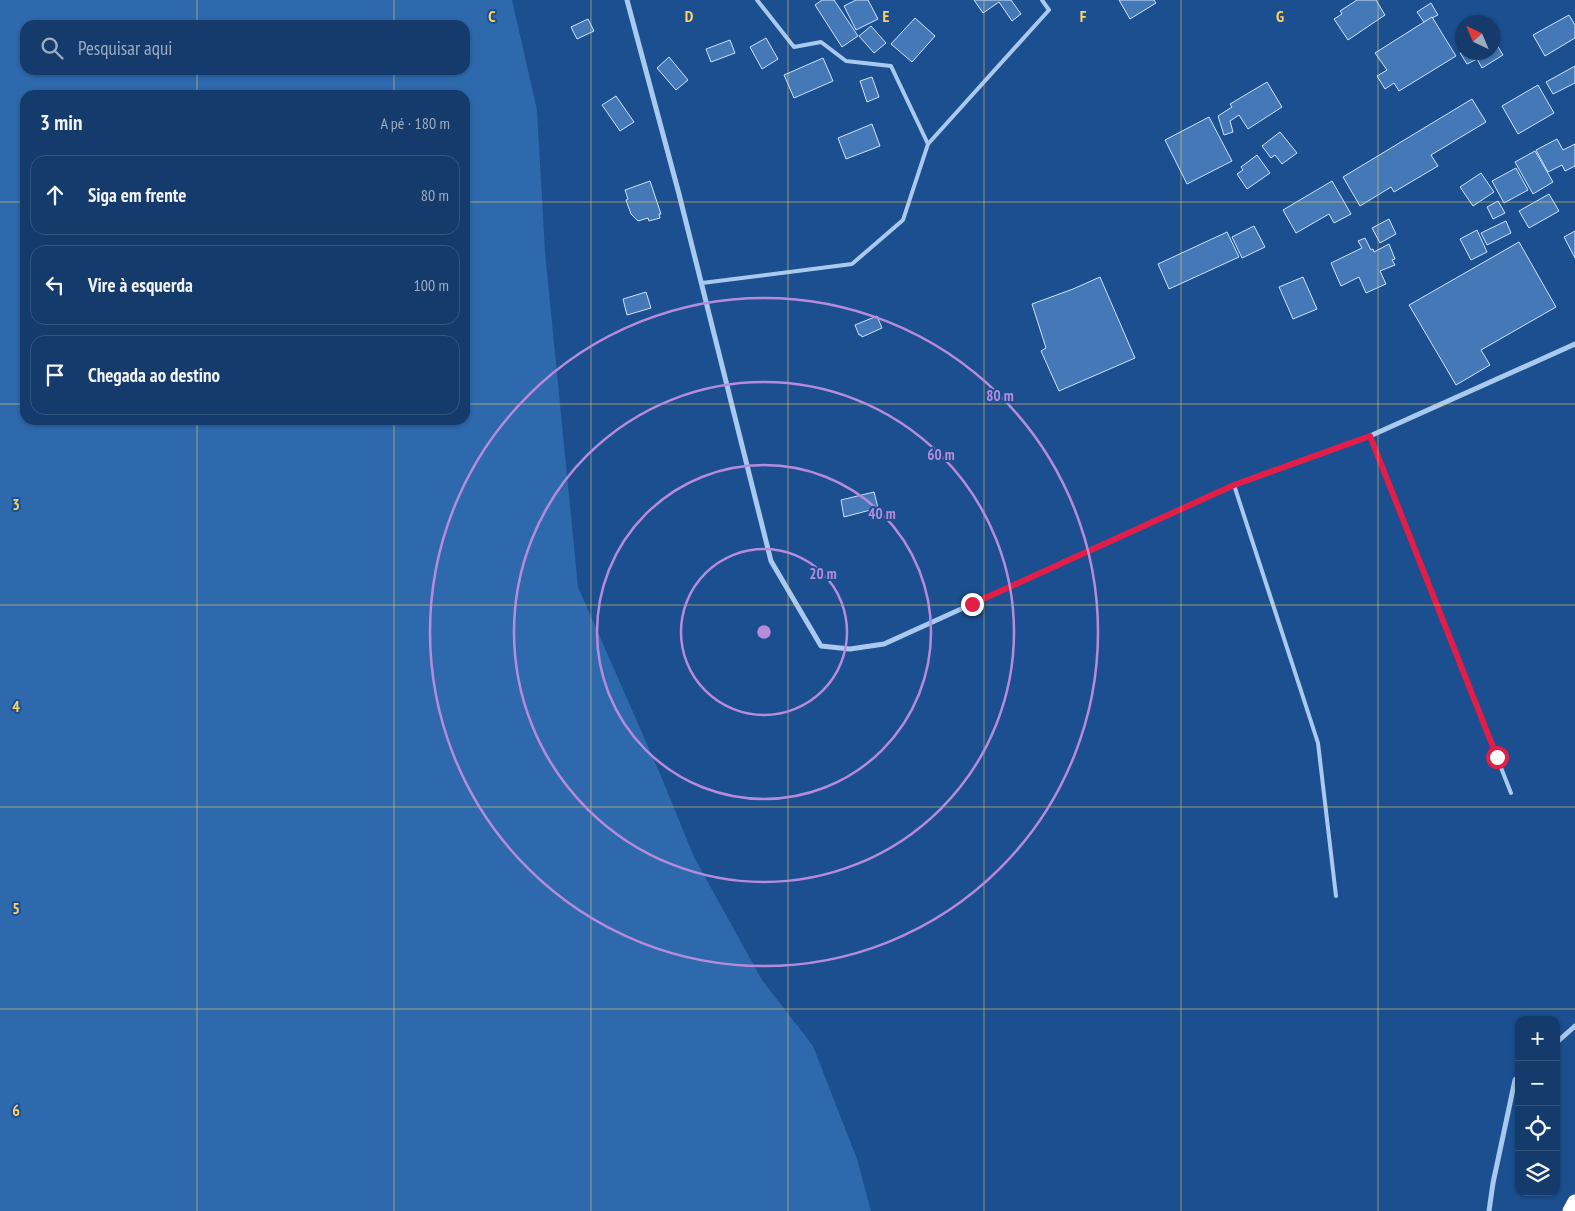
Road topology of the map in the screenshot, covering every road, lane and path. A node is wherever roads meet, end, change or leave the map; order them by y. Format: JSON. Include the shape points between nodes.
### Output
{"nodes":[{"id":1,"x":627,"y":0,"type":"edge"},
{"id":2,"x":757,"y":0,"type":"edge"},
{"id":3,"x":1042,"y":0,"type":"edge"},
{"id":4,"x":928,"y":144,"type":"junction"},
{"id":5,"x":702,"y":283,"type":"junction"},
{"id":6,"x":1575,"y":344,"type":"edge"},
{"id":7,"x":1370,"y":436,"type":"junction"},
{"id":8,"x":1234,"y":485,"type":"junction"},
{"id":9,"x":1511,"y":793,"type":"dead end"},
{"id":10,"x":1336,"y":896,"type":"dead end"},
{"id":11,"x":1575,"y":1026,"type":"edge"},
{"id":12,"x":1560,"y":1039,"type":"edge"},
{"id":13,"x":1515,"y":1080,"type":"edge"},
{"id":14,"x":1575,"y":1202,"type":"edge"},
{"id":15,"x":1489,"y":1211,"type":"edge"},
{"id":16,"x":1570,"y":1211,"type":"edge"}],
"edges":[{"from":1,"to":5,"type":"street"},
{"from":2,"to":4,"type":"lane","via":[[794,47],[821,42],[846,61],[891,66]]},
{"from":3,"to":4,"type":"lane","via":[[1049,10]]},
{"from":4,"to":5,"type":"lane","via":[[903,220],[852,264]]},
{"from":5,"to":8,"type":"street","via":[[771,561],[821,646],[850,649],[884,644]]},
{"from":6,"to":7,"type":"street"},
{"from":7,"to":8,"type":"street"},
{"from":7,"to":9,"type":"lane"},
{"from":8,"to":10,"type":"lane","via":[[1318,742]]},
{"from":11,"to":12,"type":"street"},
{"from":13,"to":15,"type":"street"},
{"from":14,"to":16,"type":"highway"}]}
